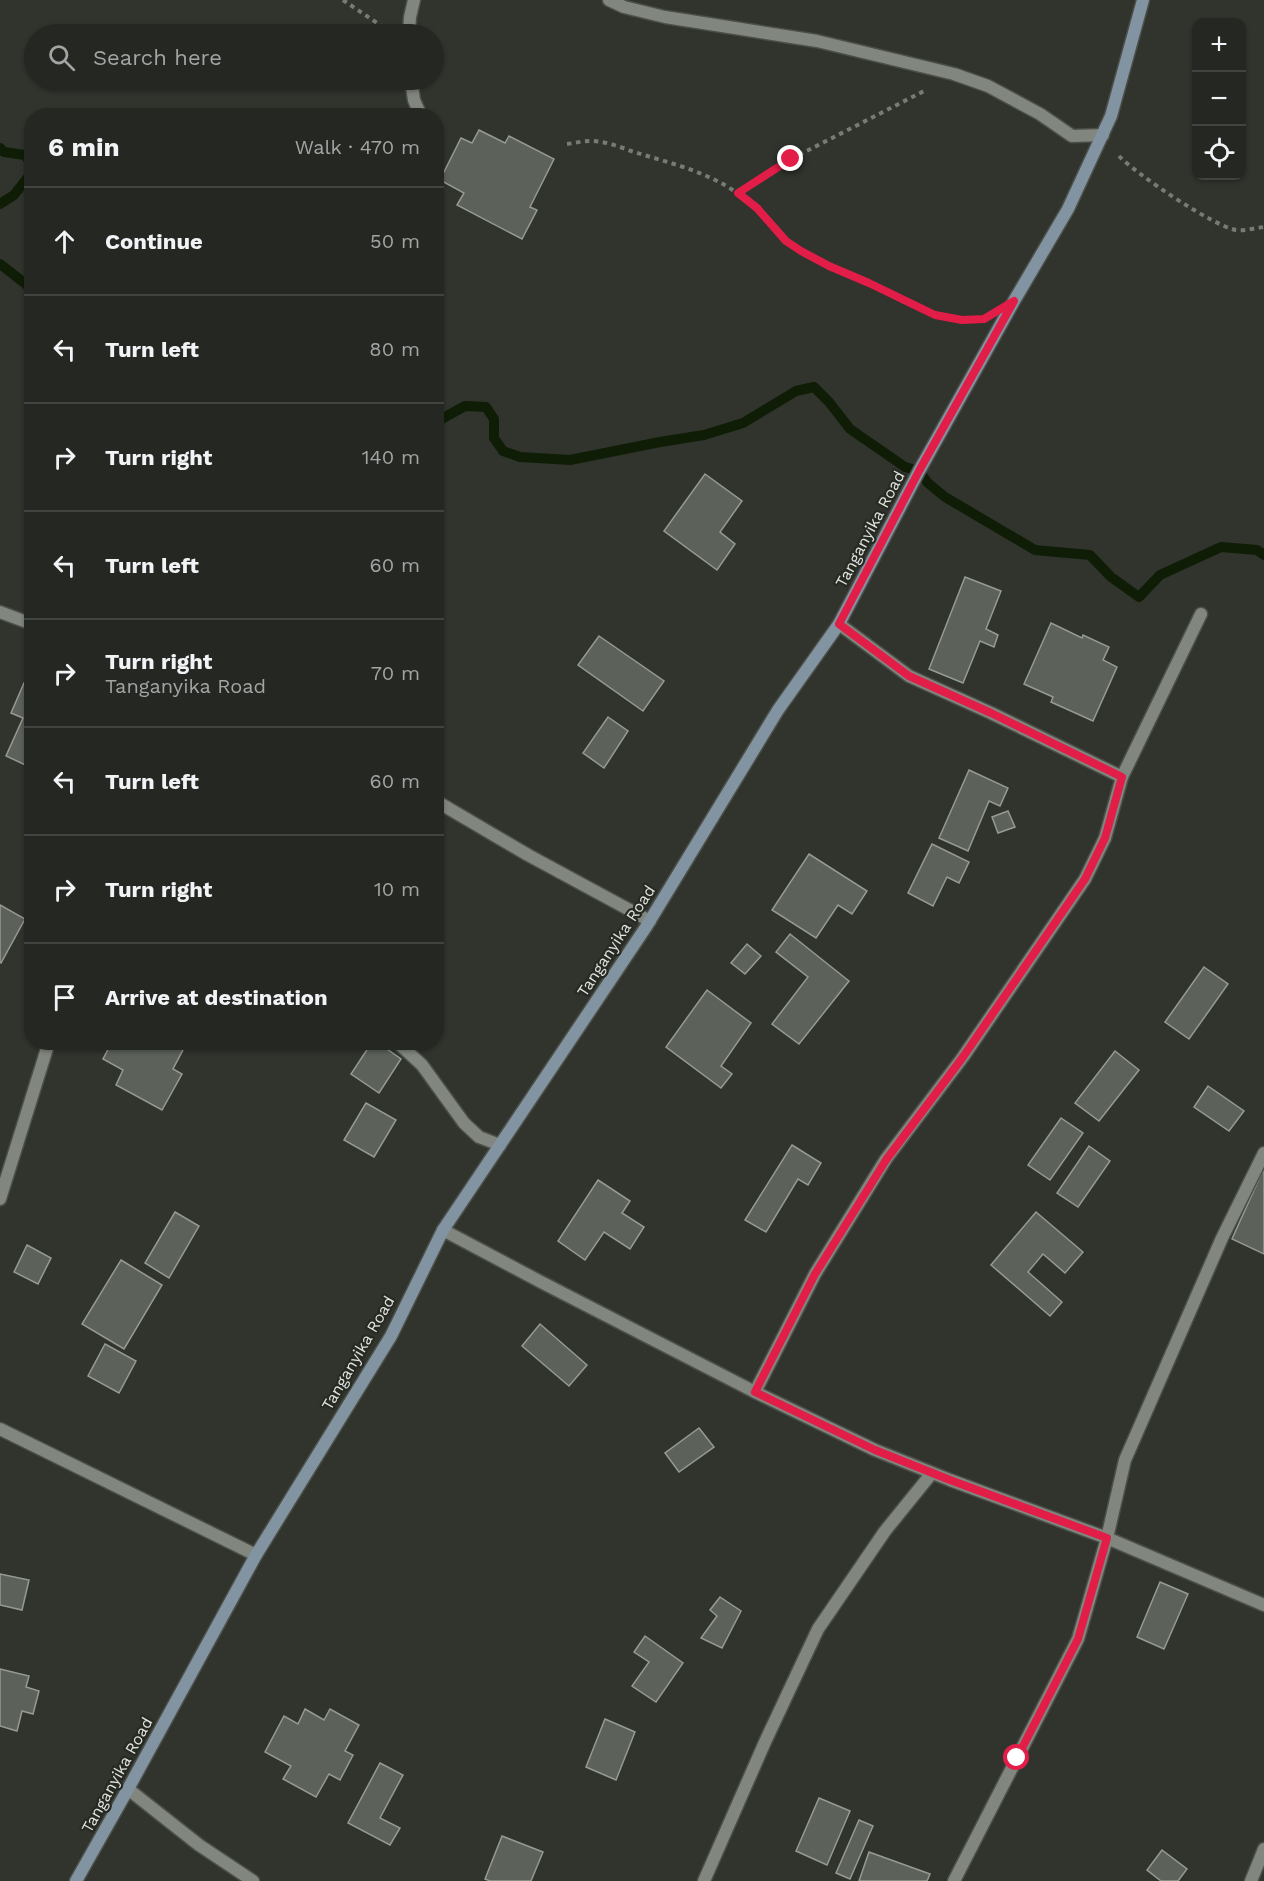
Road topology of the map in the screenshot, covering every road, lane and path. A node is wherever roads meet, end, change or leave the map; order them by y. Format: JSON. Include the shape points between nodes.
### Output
{"nodes":[{"id":1,"x":343,"y":0,"type":"edge"},
{"id":2,"x":414,"y":0,"type":"edge"},
{"id":3,"x":609,"y":0,"type":"edge"},
{"id":4,"x":1143,"y":0,"type":"edge"},
{"id":5,"x":379,"y":24,"type":"edge"},
{"id":6,"x":410,"y":24,"type":"edge"},
{"id":7,"x":954,"y":74,"type":"junction"},
{"id":8,"x":412,"y":90,"type":"edge"},
{"id":9,"x":418,"y":108,"type":"edge"},
{"id":10,"x":1103,"y":135,"type":"junction"},
{"id":11,"x":567,"y":144,"type":"dead end"},
{"id":12,"x":738,"y":193,"type":"junction"},
{"id":13,"x":1264,"y":227,"type":"edge"},
{"id":14,"x":1014,"y":301,"type":"junction"},
{"id":15,"x":0,"y":612,"type":"edge"},
{"id":16,"x":1201,"y":614,"type":"dead end"},
{"id":17,"x":24,"y":621,"type":"edge"},
{"id":18,"x":839,"y":624,"type":"junction"},
{"id":19,"x":1122,"y":777,"type":"junction"},
{"id":20,"x":444,"y":806,"type":"edge"},
{"id":21,"x":650,"y":921,"type":"junction"},
{"id":22,"x":47,"y":1050,"type":"edge"},
{"id":23,"x":406,"y":1050,"type":"edge"},
{"id":24,"x":500,"y":1145,"type":"junction"},
{"id":25,"x":1264,"y":1153,"type":"edge"},
{"id":26,"x":0,"y":1199,"type":"edge"},
{"id":27,"x":443,"y":1230,"type":"junction"},
{"id":28,"x":755,"y":1392,"type":"junction"},
{"id":29,"x":0,"y":1429,"type":"edge"},
{"id":30,"x":933,"y":1473,"type":"junction"},
{"id":31,"x":1107,"y":1538,"type":"junction"},
{"id":32,"x":256,"y":1555,"type":"junction"},
{"id":33,"x":1264,"y":1605,"type":"edge"},
{"id":34,"x":128,"y":1789,"type":"junction"},
{"id":35,"x":1264,"y":1849,"type":"edge"},
{"id":36,"x":76,"y":1881,"type":"edge"},
{"id":37,"x":253,"y":1881,"type":"edge"},
{"id":38,"x":704,"y":1881,"type":"edge"},
{"id":39,"x":954,"y":1881,"type":"edge"},
{"id":40,"x":1251,"y":1881,"type":"edge"}],
"edges":[{"from":1,"to":5,"type":"path"},
{"from":2,"to":6,"type":"street"},
{"from":3,"to":7,"type":"street","via":[[664,17],[818,41]]},
{"from":4,"to":10,"type":"street","name":"Tanganyika Road","via":[[1112,116]]},
{"from":7,"to":10,"type":"street","via":[[988,86],[1072,136]]},
{"from":7,"to":12,"type":"path","via":[[791,159]]},
{"from":8,"to":9,"type":"street"},
{"from":10,"to":13,"type":"path","via":[[1121,158],[1204,216],[1236,230]]},
{"from":10,"to":14,"type":"street","name":"Tanganyika Road","via":[[1068,209]]},
{"from":11,"to":12,"type":"path","via":[[610,143],[699,173]]},
{"from":12,"to":14,"type":"path","via":[[801,251],[935,315],[984,319]]},
{"from":14,"to":18,"type":"street","name":"Tanganyika Road"},
{"from":15,"to":17,"type":"street"},
{"from":16,"to":19,"type":"street"},
{"from":18,"to":19,"type":"street","via":[[909,676]]},
{"from":18,"to":21,"type":"street","name":"Tanganyika Road","via":[[777,710]]},
{"from":19,"to":28,"type":"street","via":[[1105,838],[1085,879],[963,1057],[886,1160],[815,1274]]},
{"from":20,"to":21,"type":"street"},
{"from":21,"to":24,"type":"street","name":"Tanganyika Road"},
{"from":22,"to":26,"type":"street"},
{"from":23,"to":24,"type":"street","via":[[422,1065],[464,1124],[479,1137]]},
{"from":24,"to":27,"type":"street","name":"Tanganyika Road"},
{"from":25,"to":31,"type":"street","via":[[1222,1238],[1125,1460]]},
{"from":27,"to":28,"type":"street"},
{"from":27,"to":32,"type":"street","name":"Tanganyika Road","via":[[391,1336]]},
{"from":28,"to":30,"type":"street","via":[[875,1450]]},
{"from":29,"to":32,"type":"street"},
{"from":30,"to":31,"type":"street"},
{"from":30,"to":38,"type":"street","via":[[885,1531],[818,1629]]},
{"from":31,"to":33,"type":"street"},
{"from":31,"to":39,"type":"street","via":[[1078,1639]]},
{"from":32,"to":34,"type":"street","name":"Tanganyika Road"},
{"from":34,"to":36,"type":"street","name":"Tanganyika Road"},
{"from":34,"to":37,"type":"street","via":[[199,1845]]},
{"from":35,"to":40,"type":"street"}]}
